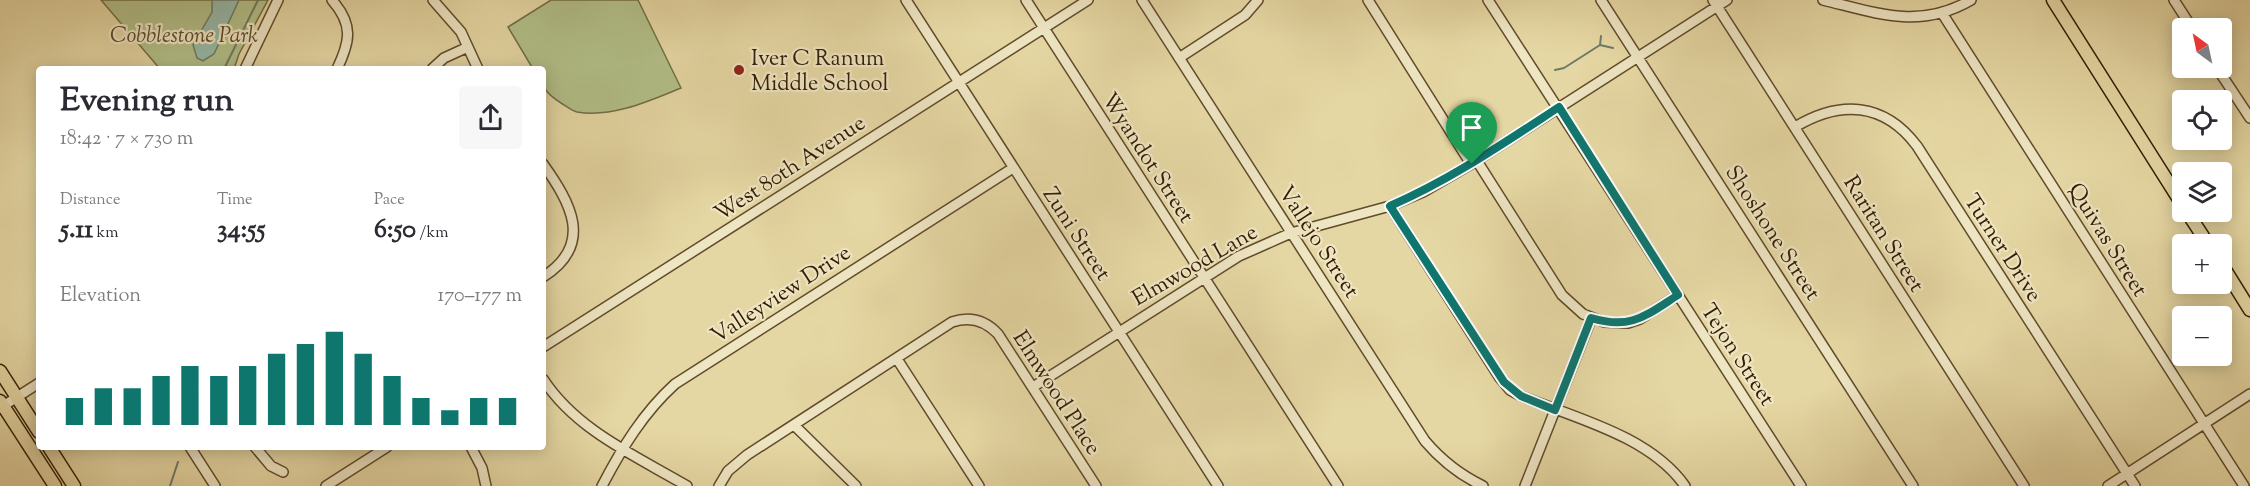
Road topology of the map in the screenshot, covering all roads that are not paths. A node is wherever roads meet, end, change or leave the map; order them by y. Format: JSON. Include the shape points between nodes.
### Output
{"nodes":[{"id":1,"x":278,"y":0,"type":"edge"},
{"id":2,"x":332,"y":0,"type":"edge"},
{"id":3,"x":433,"y":0,"type":"edge"},
{"id":4,"x":906,"y":0,"type":"edge"},
{"id":5,"x":1026,"y":0,"type":"edge"},
{"id":6,"x":1088,"y":0,"type":"edge"},
{"id":7,"x":1142,"y":0,"type":"edge"},
{"id":8,"x":1258,"y":0,"type":"edge"},
{"id":9,"x":1368,"y":0,"type":"edge"},
{"id":10,"x":1488,"y":0,"type":"edge"},
{"id":11,"x":1601,"y":0,"type":"edge"},
{"id":12,"x":1727,"y":0,"type":"edge"},
{"id":13,"x":1823,"y":0,"type":"edge"},
{"id":14,"x":1971,"y":0,"type":"edge"},
{"id":15,"x":2053,"y":0,"type":"edge"},
{"id":16,"x":2174,"y":0,"type":"edge"},
{"id":17,"x":1715,"y":3,"type":"edge"},
{"id":18,"x":1942,"y":13,"type":"junction"},
{"id":19,"x":2186,"y":18,"type":"edge"},
{"id":20,"x":1043,"y":28,"type":"junction"},
{"id":21,"x":468,"y":47,"type":"junction"},
{"id":22,"x":1638,"y":57,"type":"junction"},
{"id":23,"x":1179,"y":58,"type":"junction"},
{"id":24,"x":246,"y":66,"type":"edge"},
{"id":25,"x":338,"y":66,"type":"edge"},
{"id":26,"x":435,"y":66,"type":"edge"},
{"id":27,"x":477,"y":66,"type":"edge"},
{"id":28,"x":2224,"y":78,"type":"edge"},
{"id":29,"x":958,"y":82,"type":"junction"},
{"id":30,"x":1559,"y":107,"type":"junction"},
{"id":31,"x":2250,"y":118,"type":"edge"},
{"id":32,"x":1795,"y":127,"type":"junction"},
{"id":33,"x":1474,"y":162,"type":"junction"},
{"id":34,"x":1013,"y":168,"type":"junction"},
{"id":35,"x":547,"y":178,"type":"edge"},
{"id":36,"x":2172,"y":188,"type":"edge"},
{"id":37,"x":1390,"y":206,"type":"junction"},
{"id":38,"x":1291,"y":233,"type":"junction"},
{"id":39,"x":546,"y":275,"type":"edge"},
{"id":40,"x":1203,"y":277,"type":"junction"},
{"id":41,"x":2232,"y":281,"type":"edge"},
{"id":42,"x":1678,"y":295,"type":"junction"},
{"id":43,"x":2250,"y":310,"type":"edge"},
{"id":44,"x":1591,"y":318,"type":"junction"},
{"id":45,"x":1118,"y":332,"type":"junction"},
{"id":46,"x":546,"y":345,"type":"edge"},
{"id":47,"x":897,"y":359,"type":"junction"},
{"id":48,"x":0,"y":371,"type":"edge"},
{"id":49,"x":546,"y":383,"type":"edge"},
{"id":50,"x":36,"y":385,"type":"edge"},
{"id":51,"x":1033,"y":387,"type":"junction"},
{"id":52,"x":2250,"y":394,"type":"edge"},
{"id":53,"x":17,"y":397,"type":"junction"},
{"id":54,"x":1,"y":405,"type":"edge"},
{"id":55,"x":1555,"y":410,"type":"junction"},
{"id":56,"x":2204,"y":424,"type":"junction"},
{"id":57,"x":794,"y":425,"type":"junction"},
{"id":58,"x":36,"y":427,"type":"edge"},
{"id":59,"x":623,"y":448,"type":"junction"},
{"id":60,"x":51,"y":450,"type":"edge"},
{"id":61,"x":192,"y":450,"type":"edge"},
{"id":62,"x":258,"y":450,"type":"edge"},
{"id":63,"x":382,"y":450,"type":"edge"},
{"id":64,"x":473,"y":450,"type":"edge"},
{"id":65,"x":283,"y":472,"type":"dead end"},
{"id":66,"x":2127,"y":474,"type":"junction"},
{"id":67,"x":55,"y":486,"type":"edge"},
{"id":68,"x":74,"y":486,"type":"edge"},
{"id":69,"x":215,"y":486,"type":"edge"},
{"id":70,"x":326,"y":486,"type":"edge"},
{"id":71,"x":486,"y":486,"type":"edge"},
{"id":72,"x":602,"y":486,"type":"edge"},
{"id":73,"x":687,"y":486,"type":"edge"},
{"id":74,"x":718,"y":486,"type":"edge"},
{"id":75,"x":856,"y":486,"type":"edge"},
{"id":76,"x":979,"y":486,"type":"edge"},
{"id":77,"x":1096,"y":486,"type":"edge"},
{"id":78,"x":1218,"y":486,"type":"edge"},
{"id":79,"x":1338,"y":486,"type":"edge"},
{"id":80,"x":1483,"y":486,"type":"edge"},
{"id":81,"x":1525,"y":486,"type":"edge"},
{"id":82,"x":1684,"y":486,"type":"edge"},
{"id":83,"x":1801,"y":486,"type":"edge"},
{"id":84,"x":1913,"y":486,"type":"edge"},
{"id":85,"x":2024,"y":486,"type":"edge"},
{"id":86,"x":2108,"y":486,"type":"edge"},
{"id":87,"x":2135,"y":486,"type":"edge"},
{"id":88,"x":2244,"y":486,"type":"edge"}],
"edges":[{"from":1,"to":24,"type":"street"},
{"from":2,"to":25,"type":"street","via":[[349,33]]},
{"from":3,"to":21,"type":"street","via":[[456,24]]},
{"from":4,"to":29,"type":"street","name":"Zuni Street"},
{"from":5,"to":20,"type":"street","name":"Wyandot Street"},
{"from":6,"to":20,"type":"street","name":"West 80th Avenue"},
{"from":7,"to":23,"type":"street","name":"Vallejo Street"},
{"from":8,"to":23,"type":"street","via":[[1245,15]]},
{"from":9,"to":33,"type":"street"},
{"from":10,"to":30,"type":"street","name":"Tejon Street"},
{"from":11,"to":22,"type":"street","name":"Shoshone Street"},
{"from":12,"to":17,"type":"street","name":"Elmwood Lane"},
{"from":13,"to":18,"type":"street","via":[[1898,18]]},
{"from":14,"to":18,"type":"street"},
{"from":15,"to":36,"type":"main road"},
{"from":16,"to":19,"type":"street"},
{"from":17,"to":22,"type":"street","name":"Elmwood Lane"},
{"from":17,"to":32,"type":"street","name":"Raritan Street"},
{"from":18,"to":56,"type":"street","name":"Quivas Street"},
{"from":20,"to":29,"type":"street","name":"West 80th Avenue"},
{"from":20,"to":40,"type":"street","name":"Wyandot Street"},
{"from":21,"to":26,"type":"street"},
{"from":21,"to":27,"type":"street"},
{"from":22,"to":30,"type":"street","name":"Elmwood Lane"},
{"from":22,"to":84,"type":"street","name":"Shoshone Street"},
{"from":23,"to":38,"type":"street","name":"Vallejo Street"},
{"from":28,"to":31,"type":"street"},
{"from":29,"to":34,"type":"street","name":"Zuni Street"},
{"from":29,"to":46,"type":"street","name":"West 80th Avenue"},
{"from":30,"to":33,"type":"street","name":"Elmwood Lane"},
{"from":30,"to":42,"type":"street","name":"Tejon Street"},
{"from":32,"to":66,"type":"street","name":"Turner Drive","via":[[1827,111],[1852,109],[1871,112],[1904,131]]},
{"from":32,"to":85,"type":"street","name":"Raritan Street"},
{"from":33,"to":37,"type":"street","name":"Elmwood Lane","via":[[1435,186]]},
{"from":33,"to":44,"type":"street","via":[[1562,295]]},
{"from":34,"to":45,"type":"street","name":"Zuni Street"},
{"from":34,"to":59,"type":"street","name":"Valleyview Drive","via":[[686,376],[659,398]]},
{"from":35,"to":39,"type":"street","via":[[570,208],[573,232],[567,254]]},
{"from":37,"to":38,"type":"street","name":"Elmwood Lane"},
{"from":37,"to":55,"type":"street","via":[[1504,382],[1521,396]]},
{"from":38,"to":40,"type":"street","name":"Elmwood Lane"},
{"from":38,"to":80,"type":"street","name":"Vallejo Street","via":[[1425,441],[1448,465]]},
{"from":40,"to":45,"type":"street","name":"Elmwood Lane"},
{"from":40,"to":79,"type":"street","name":"Wyandot Street"},
{"from":41,"to":43,"type":"main road"},
{"from":42,"to":44,"type":"street","via":[[1634,321],[1619,324]]},
{"from":42,"to":83,"type":"street","name":"Tejon Street"},
{"from":44,"to":55,"type":"street"},
{"from":45,"to":51,"type":"street","name":"Elmwood Lane"},
{"from":45,"to":78,"type":"street","name":"Zuni Street"},
{"from":47,"to":51,"type":"street","name":"Elmwood Place","via":[[952,322],[984,322],[998,334]]},
{"from":47,"to":57,"type":"street"},
{"from":47,"to":76,"type":"street"},
{"from":48,"to":53,"type":"main road"},
{"from":49,"to":59,"type":"street","via":[[578,419]]},
{"from":50,"to":53,"type":"street"},
{"from":51,"to":77,"type":"street","name":"Elmwood Place"},
{"from":52,"to":56,"type":"street"},
{"from":53,"to":54,"type":"street"},
{"from":53,"to":58,"type":"main road"},
{"from":54,"to":67,"type":"main road"},
{"from":55,"to":81,"type":"street"},
{"from":55,"to":82,"type":"street","via":[[1645,448]]},
{"from":56,"to":66,"type":"street"},
{"from":56,"to":88,"type":"street","name":"Quivas Street"},
{"from":57,"to":74,"type":"street","via":[[735,464]]},
{"from":57,"to":75,"type":"street"},
{"from":59,"to":72,"type":"street","name":"Valleyview Drive"},
{"from":59,"to":73,"type":"street"},
{"from":60,"to":68,"type":"main road"},
{"from":61,"to":69,"type":"street"},
{"from":62,"to":65,"type":"street","via":[[271,466]]},
{"from":63,"to":70,"type":"street"},
{"from":64,"to":71,"type":"street"},
{"from":66,"to":86,"type":"street"},
{"from":66,"to":87,"type":"street","name":"Turner Drive"}]}
